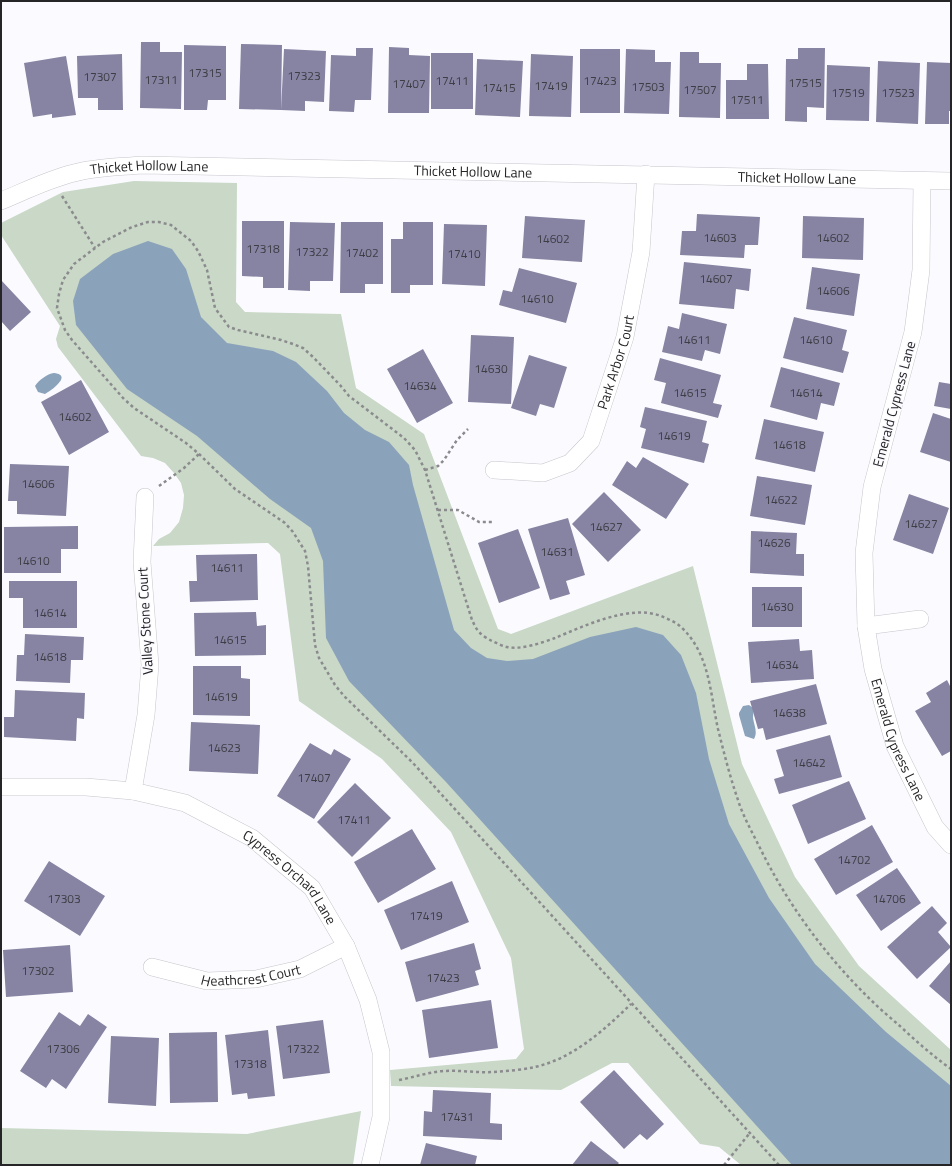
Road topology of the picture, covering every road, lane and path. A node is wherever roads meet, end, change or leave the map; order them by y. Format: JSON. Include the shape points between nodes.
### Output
{"nodes":[{"id":1,"x":646,"y":174,"type":"junction"},
{"id":2,"x":52,"y":180,"type":"junction"},
{"id":3,"x":922,"y":181,"type":"junction"},
{"id":4,"x":951,"y":181,"type":"edge"},
{"id":5,"x":1,"y":201,"type":"edge"},
{"id":6,"x":95,"y":248,"type":"junction"},
{"id":7,"x":468,"y":429,"type":"dead end"},
{"id":8,"x":199,"y":454,"type":"junction"},
{"id":9,"x":425,"y":470,"type":"junction"},
{"id":10,"x":494,"y":470,"type":"dead end"},
{"id":11,"x":145,"y":497,"type":"joint"},
{"id":12,"x":438,"y":510,"type":"junction"},
{"id":13,"x":494,"y":522,"type":"dead end"},
{"id":14,"x":920,"y":619,"type":"dead end"},
{"id":15,"x":866,"y":626,"type":"junction"},
{"id":16,"x":1,"y":787,"type":"edge"},
{"id":17,"x":133,"y":791,"type":"junction"},
{"id":18,"x":951,"y":845,"type":"edge"},
{"id":19,"x":346,"y":946,"type":"junction"},
{"id":20,"x":152,"y":967,"type":"dead end"},
{"id":21,"x":632,"y":1004,"type":"junction"},
{"id":22,"x":951,"y":1069,"type":"edge"},
{"id":23,"x":381,"y":1080,"type":"junction"},
{"id":24,"x":750,"y":1134,"type":"junction"},
{"id":25,"x":370,"y":1165,"type":"edge"},
{"id":26,"x":724,"y":1165,"type":"edge"},
{"id":27,"x":779,"y":1165,"type":"edge"}],
"edges":[{"from":1,"to":2,"type":"street","name":"Thicket Hollow Lane","via":[[142,165],[74,172]]},
{"from":1,"to":3,"type":"street","name":"Thicket Hollow Lane"},
{"from":1,"to":10,"type":"street","name":"Park Arbor Court","via":[[641,252],[625,337],[592,441],[570,462],[543,473]]},
{"from":2,"to":5,"type":"street","name":"Thicket Hollow Lane"},
{"from":2,"to":6,"type":"path"},
{"from":3,"to":4,"type":"street","name":"Thicket Hollow Lane"},
{"from":3,"to":15,"type":"street","name":"Emerald Cypress Lane","via":[[921,270],[913,332],[872,487],[864,553]]},
{"from":6,"to":8,"type":"path","via":[[74,264],[63,280],[57,308],[65,330],[122,398]]},
{"from":6,"to":9,"type":"path","via":[[132,227],[148,222],[171,225],[191,241],[198,251],[207,270],[215,308],[229,327],[303,348],[349,396],[404,438],[415,450]]},
{"from":7,"to":9,"type":"path","via":[[438,466]]},
{"from":8,"to":11,"type":"path"},
{"from":8,"to":21,"type":"path","via":[[235,489],[285,523],[300,541],[308,566],[315,644],[319,658],[335,685],[412,762]]},
{"from":9,"to":12,"type":"path"},
{"from":11,"to":17,"type":"street","name":"Valley Stone Court","via":[[142,562],[150,665],[146,715]]},
{"from":12,"to":13,"type":"path","via":[[458,510],[479,522]]},
{"from":12,"to":22,"type":"path","via":[[472,620],[478,632],[494,642],[506,647],[539,644],[609,618],[642,612],[654,613],[679,625],[698,649],[705,664],[730,777],[738,801],[773,875],[808,928],[838,965],[872,1001]]},
{"from":14,"to":15,"type":"street"},
{"from":15,"to":18,"type":"street","name":"Emerald Cypress Lane","via":[[873,669],[895,746],[935,827]]},
{"from":16,"to":17,"type":"street","name":"Cypress Orchard Lane","via":[[86,787]]},
{"from":17,"to":19,"type":"street","name":"Cypress Orchard Lane","via":[[185,803],[252,838],[312,888]]},
{"from":19,"to":20,"type":"street","name":"Heathcrest Court","via":[[300,969],[256,979],[207,981]]},
{"from":19,"to":23,"type":"street","name":"Cypress Orchard Lane","via":[[368,1000],[381,1052]]},
{"from":21,"to":23,"type":"path","via":[[569,1054],[536,1067],[472,1073],[445,1071],[399,1080]]},
{"from":21,"to":24,"type":"path"},
{"from":23,"to":25,"type":"street","name":"Cypress Orchard Lane","via":[[381,1117]]},
{"from":24,"to":26,"type":"path"},
{"from":24,"to":27,"type":"path"}]}
